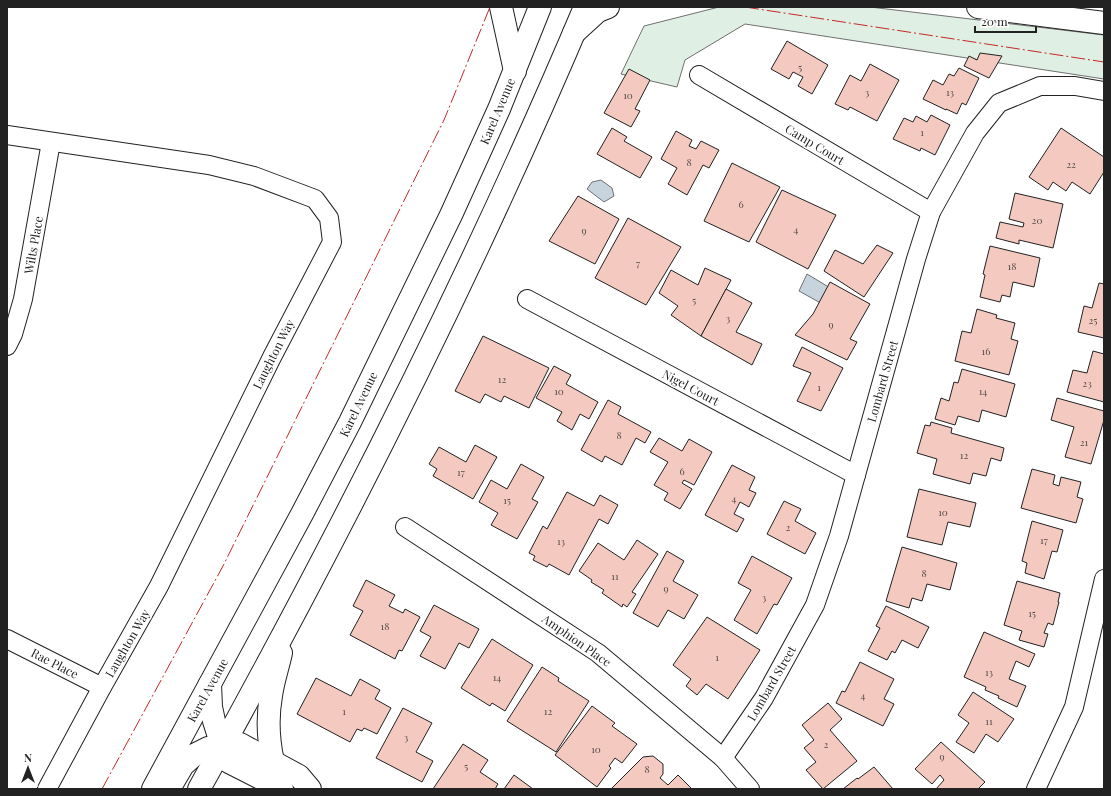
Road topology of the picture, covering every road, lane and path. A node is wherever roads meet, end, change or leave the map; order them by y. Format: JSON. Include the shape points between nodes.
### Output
{"nodes":[{"id":1,"x":501,"y":7,"type":"edge"},
{"id":2,"x":540,"y":7,"type":"edge"},
{"id":3,"x":585,"y":7,"type":"edge"},
{"id":4,"x":608,"y":7,"type":"edge"},
{"id":5,"x":978,"y":7,"type":"edge"},
{"id":6,"x":1104,"y":22,"type":"edge"},
{"id":7,"x":574,"y":34,"type":"junction"},
{"id":8,"x":515,"y":71,"type":"junction"},
{"id":9,"x":699,"y":75,"type":"dead end"},
{"id":10,"x":1104,"y":91,"type":"edge"},
{"id":11,"x":7,"y":135,"type":"edge"},
{"id":12,"x":51,"y":142,"type":"junction"},
{"id":13,"x":931,"y":212,"type":"junction"},
{"id":14,"x":526,"y":299,"type":"dead end"},
{"id":15,"x":7,"y":346,"type":"edge"},
{"id":16,"x":856,"y":475,"type":"junction"},
{"id":17,"x":405,"y":527,"type":"dead end"},
{"id":18,"x":1104,"y":579,"type":"edge"},
{"id":19,"x":285,"y":630,"type":"junction"},
{"id":20,"x":7,"y":639,"type":"edge"},
{"id":21,"x":210,"y":684,"type":"junction"},
{"id":22,"x":102,"y":687,"type":"junction"},
{"id":23,"x":222,"y":746,"type":"junction"},
{"id":24,"x":723,"y":758,"type":"junction"},
{"id":25,"x":273,"y":762,"type":"junction"},
{"id":26,"x":47,"y":789,"type":"edge"},
{"id":27,"x":153,"y":789,"type":"edge"},
{"id":28,"x":169,"y":789,"type":"edge"},
{"id":29,"x":198,"y":789,"type":"edge"},
{"id":30,"x":282,"y":789,"type":"edge"},
{"id":31,"x":310,"y":789,"type":"edge"},
{"id":32,"x":750,"y":789,"type":"edge"},
{"id":33,"x":1036,"y":789,"type":"edge"}],
"edges":[{"from":1,"to":8,"type":"main road"},
{"from":2,"to":8,"type":"main road","name":"Karel Avenue"},
{"from":3,"to":7,"type":"main road"},
{"from":4,"to":7,"type":"main road","via":[[598,10]]},
{"from":5,"to":6,"type":"main road"},
{"from":7,"to":19,"type":"main road","via":[[498,206],[420,368],[351,507]]},
{"from":8,"to":21,"type":"main road","name":"Karel Avenue","via":[[451,215],[350,422]]},
{"from":9,"to":13,"type":"street","name":"Camp Court"},
{"from":10,"to":13,"type":"street","name":"Lombard Street","via":[[1075,86],[1040,86],[999,103],[975,133]]},
{"from":11,"to":12,"type":"street","name":"Laughton Way"},
{"from":12,"to":15,"type":"street","name":"Wilts Place","via":[[23,299]]},
{"from":12,"to":22,"type":"street","name":"Laughton Way","via":[[209,164],[254,176],[315,199],[329,218],[332,242],[159,586]]},
{"from":13,"to":16,"type":"street","name":"Lombard Street"},
{"from":14,"to":16,"type":"street","name":"Nigel Court"},
{"from":16,"to":24,"type":"street","name":"Lombard Street","via":[[839,536],[815,605],[764,698]]},
{"from":17,"to":24,"type":"street","name":"Amphion Place","via":[[598,652]]},
{"from":18,"to":33,"type":"street","via":[[1074,707]]},
{"from":19,"to":23,"type":"main road"},
{"from":19,"to":25,"type":"main road","via":[[271,696],[268,726]]},
{"from":20,"to":22,"type":"street","name":"Rae Place"},
{"from":21,"to":23,"type":"main road","via":[[211,707]]},
{"from":21,"to":27,"type":"main road","name":"Karel Avenue"},
{"from":22,"to":26,"type":"street","name":"Laughton Way"},
{"from":23,"to":25,"type":"main road","via":[[240,744]]},
{"from":23,"to":28,"type":"main road","via":[[208,748],[194,755],[183,765]]},
{"from":23,"to":29,"type":"main road"},
{"from":23,"to":30,"type":"main road","via":[[229,762]]},
{"from":24,"to":32,"type":"street","name":"Amphion Place"},
{"from":25,"to":31,"type":"main road","via":[[299,776]]}]}
